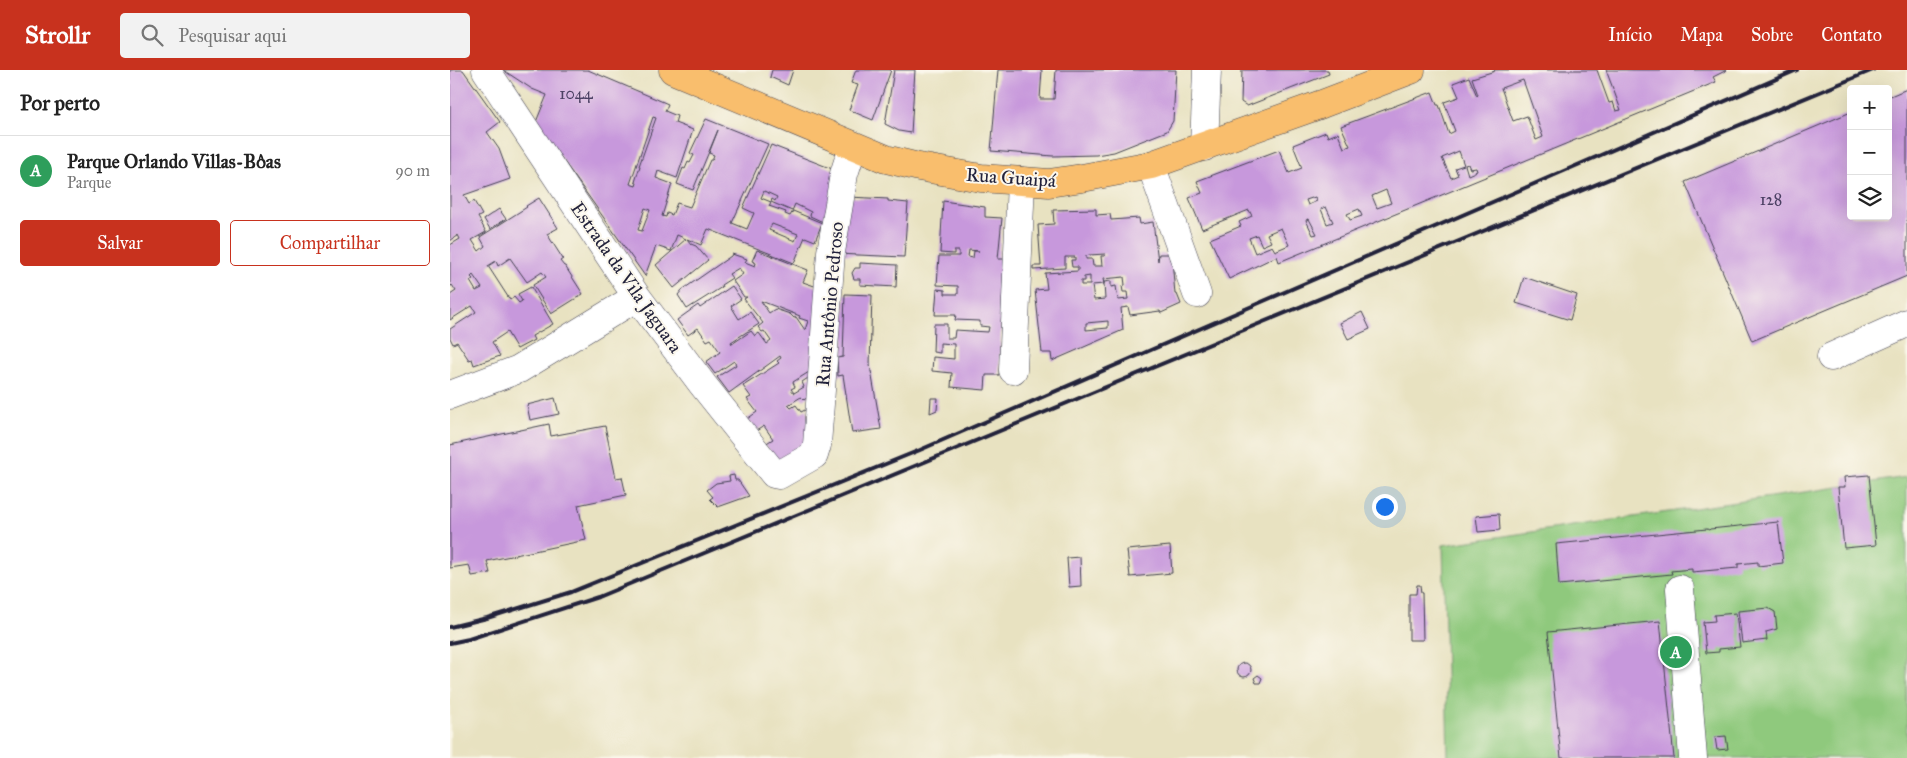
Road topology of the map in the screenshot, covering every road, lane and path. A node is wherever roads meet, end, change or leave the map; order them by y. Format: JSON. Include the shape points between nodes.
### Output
{"nodes":[{"id":1,"x":486,"y":70,"type":"edge"},
{"id":2,"x":673,"y":70,"type":"edge"},
{"id":3,"x":1207,"y":70,"type":"edge"},
{"id":4,"x":1411,"y":70,"type":"edge"},
{"id":5,"x":853,"y":146,"type":"junction"},
{"id":6,"x":1204,"y":147,"type":"junction"},
{"id":7,"x":1151,"y":165,"type":"junction"},
{"id":8,"x":1021,"y":181,"type":"junction"},
{"id":9,"x":1197,"y":294,"type":"dead end"},
{"id":10,"x":637,"y":297,"type":"junction"},
{"id":11,"x":1907,"y":323,"type":"edge"},
{"id":12,"x":1831,"y":357,"type":"dead end"},
{"id":13,"x":1013,"y":370,"type":"dead end"},
{"id":14,"x":450,"y":395,"type":"edge"},
{"id":15,"x":779,"y":474,"type":"joint"},
{"id":16,"x":1680,"y":589,"type":"dead end"},
{"id":17,"x":1693,"y":758,"type":"edge"}],
"edges":[{"from":1,"to":10,"type":"street","name":"Estrada da Vila Jaguara"},
{"from":2,"to":5,"type":"main road","name":"Rua Guaipá"},
{"from":3,"to":6,"type":"street"},
{"from":4,"to":6,"type":"main road","name":"Rua Guaipá"},
{"from":5,"to":8,"type":"main road","name":"Rua Guaipá","via":[[918,167]]},
{"from":5,"to":15,"type":"street","name":"Rua Antônio Pedroso","via":[[844,174],[831,252],[818,445],[814,455]]},
{"from":6,"to":7,"type":"main road","name":"Rua Guaipá"},
{"from":7,"to":8,"type":"main road","name":"Rua Guaipá","via":[[1049,183]]},
{"from":7,"to":9,"type":"street"},
{"from":8,"to":13,"type":"street"},
{"from":10,"to":14,"type":"street","via":[[519,369]]},
{"from":10,"to":15,"type":"street","name":"Estrada da Vila Jaguara","via":[[774,474]]},
{"from":11,"to":12,"type":"street"},
{"from":16,"to":17,"type":"street"}]}
